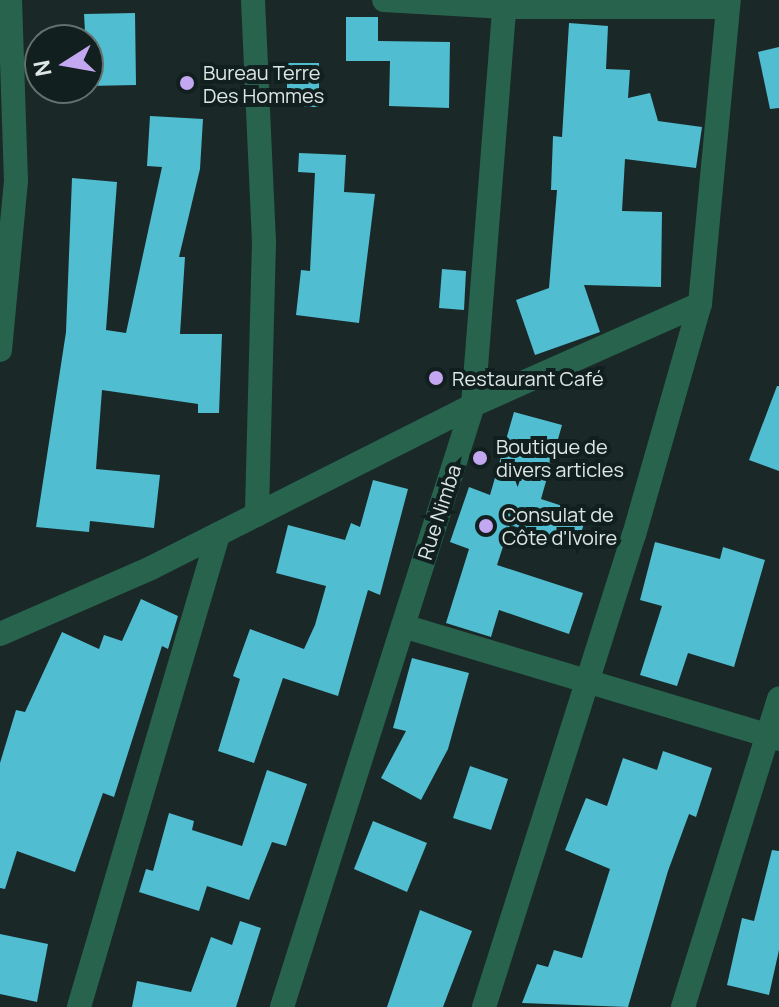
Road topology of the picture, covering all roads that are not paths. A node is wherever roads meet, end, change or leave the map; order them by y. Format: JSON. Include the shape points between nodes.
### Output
{"nodes":[{"id":1,"x":10,"y":0,"type":"edge"},
{"id":2,"x":253,"y":0,"type":"edge"},
{"id":3,"x":384,"y":0,"type":"edge"},
{"id":4,"x":505,"y":3,"type":"edge"},
{"id":5,"x":729,"y":3,"type":"edge"},
{"id":6,"x":700,"y":304,"type":"junction"},
{"id":7,"x":0,"y":350,"type":"edge"},
{"id":8,"x":473,"y":405,"type":"junction"},
{"id":9,"x":257,"y":515,"type":"junction"},
{"id":10,"x":218,"y":534,"type":"junction"},
{"id":11,"x":403,"y":626,"type":"junction"},
{"id":12,"x":0,"y":634,"type":"edge"},
{"id":13,"x":585,"y":683,"type":"junction"},
{"id":14,"x":779,"y":699,"type":"edge"},
{"id":15,"x":774,"y":737,"type":"edge"},
{"id":16,"x":79,"y":1007,"type":"edge"},
{"id":17,"x":282,"y":1007,"type":"edge"},
{"id":18,"x":484,"y":1007,"type":"edge"},
{"id":19,"x":683,"y":1007,"type":"edge"}],
"edges":[{"from":1,"to":7,"type":"street","via":[[16,181]]},
{"from":2,"to":9,"type":"street","via":[[264,242]]},
{"from":3,"to":4,"type":"street"},
{"from":4,"to":5,"type":"street"},
{"from":4,"to":8,"type":"street","name":"Rue Nimba"},
{"from":5,"to":6,"type":"street"},
{"from":6,"to":8,"type":"street"},
{"from":6,"to":13,"type":"street"},
{"from":8,"to":9,"type":"street"},
{"from":8,"to":11,"type":"street","name":"Rue Nimba"},
{"from":9,"to":10,"type":"street"},
{"from":10,"to":12,"type":"street"},
{"from":10,"to":16,"type":"street"},
{"from":11,"to":13,"type":"street"},
{"from":11,"to":17,"type":"street","name":"Rue Nimba"},
{"from":13,"to":15,"type":"street"},
{"from":13,"to":18,"type":"street"},
{"from":14,"to":15,"type":"street"},
{"from":15,"to":19,"type":"street"}]}
